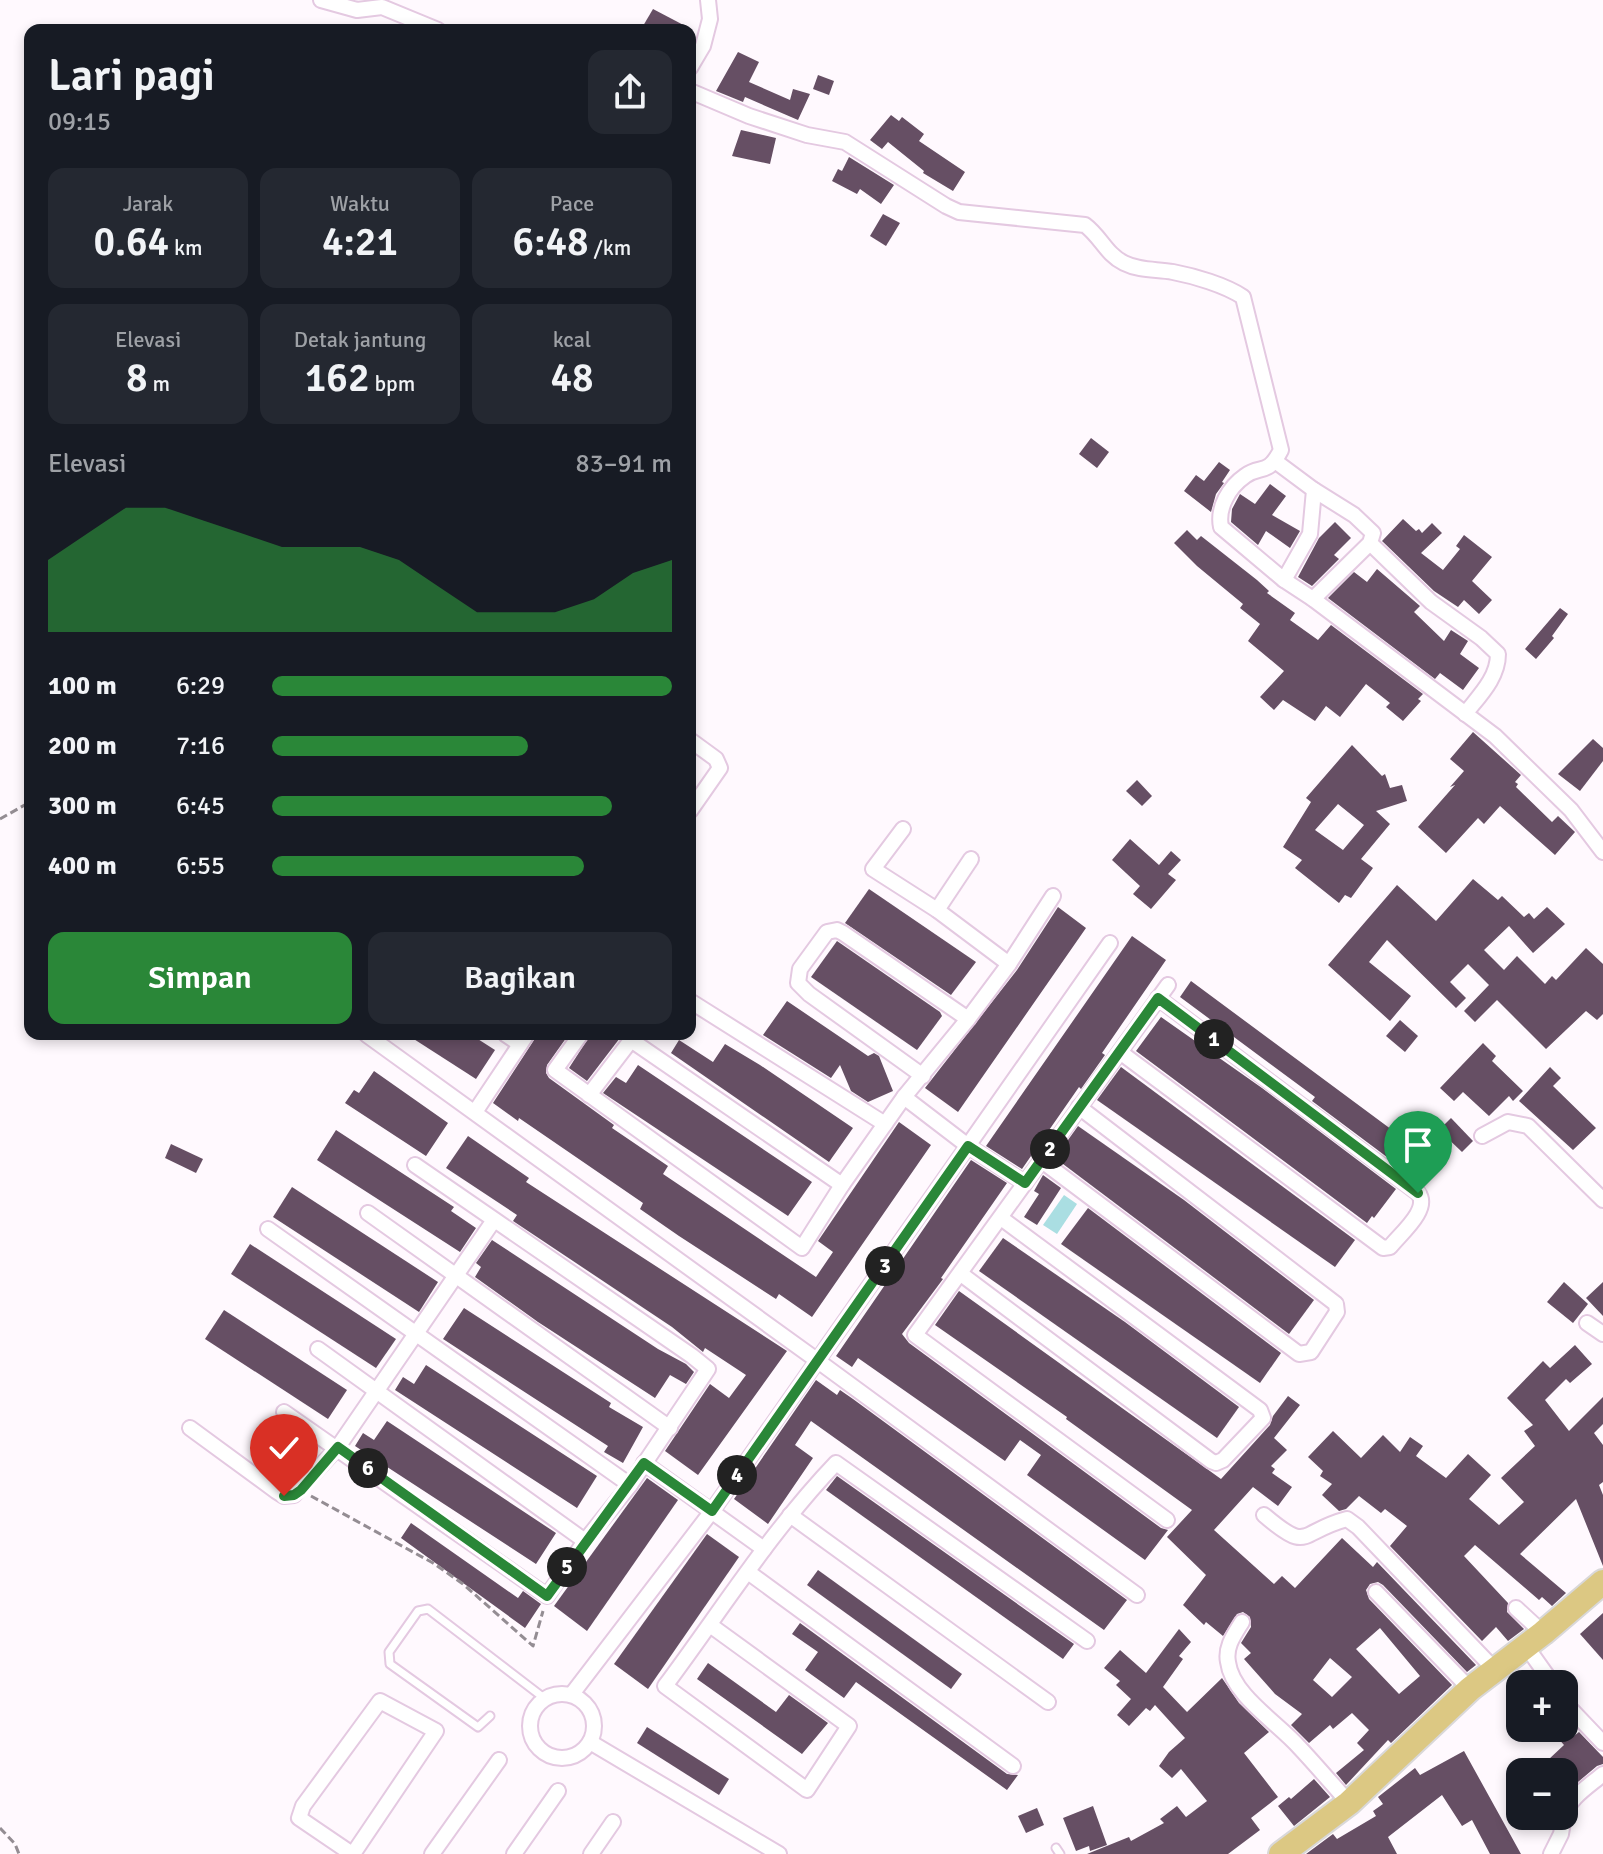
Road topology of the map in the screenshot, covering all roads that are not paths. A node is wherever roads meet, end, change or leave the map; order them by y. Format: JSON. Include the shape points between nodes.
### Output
{"nodes":[{"id":1,"x":321,"y":0,"type":"edge"},
{"id":2,"x":708,"y":0,"type":"edge"},
{"id":3,"x":423,"y":24,"type":"edge"},
{"id":4,"x":696,"y":58,"type":"edge"},
{"id":5,"x":696,"y":94,"type":"edge"},
{"id":6,"x":1275,"y":461,"type":"junction"},
{"id":7,"x":1314,"y":490,"type":"junction"},
{"id":8,"x":1370,"y":543,"type":"junction"},
{"id":9,"x":1284,"y":580,"type":"junction"},
{"id":10,"x":1313,"y":599,"type":"junction"},
{"id":11,"x":1465,"y":714,"type":"junction"},
{"id":12,"x":696,"y":744,"type":"edge"},
{"id":13,"x":696,"y":802,"type":"edge"},
{"id":14,"x":903,"y":829,"type":"dead end"},
{"id":15,"x":1603,"y":852,"type":"edge"},
{"id":16,"x":971,"y":859,"type":"dead end"},
{"id":17,"x":1053,"y":896,"type":"dead end"},
{"id":18,"x":937,"y":910,"type":"junction"},
{"id":19,"x":1110,"y":943,"type":"dead end"},
{"id":20,"x":1009,"y":964,"type":"junction"},
{"id":21,"x":1168,"y":985,"type":"dead end"},
{"id":22,"x":1158,"y":998,"type":"junction"},
{"id":23,"x":696,"y":1005,"type":"edge"},
{"id":24,"x":968,"y":1019,"type":"junction"},
{"id":25,"x":374,"y":1040,"type":"edge"},
{"id":26,"x":523,"y":1040,"type":"edge"},
{"id":27,"x":577,"y":1040,"type":"edge"},
{"id":28,"x":631,"y":1040,"type":"edge"},
{"id":29,"x":637,"y":1040,"type":"edge"},
{"id":30,"x":1120,"y":1052,"type":"junction"},
{"id":31,"x":923,"y":1076,"type":"junction"},
{"id":32,"x":589,"y":1095,"type":"junction"},
{"id":33,"x":904,"y":1097,"type":"junction"},
{"id":34,"x":1079,"y":1107,"type":"junction"},
{"id":35,"x":475,"y":1112,"type":"junction"},
{"id":36,"x":885,"y":1124,"type":"junction"},
{"id":37,"x":1482,"y":1136,"type":"dead end"},
{"id":38,"x":968,"y":1146,"type":"junction"},
{"id":39,"x":1042,"y":1161,"type":"junction"},
{"id":40,"x":415,"y":1165,"type":"dead end"},
{"id":41,"x":1025,"y":1183,"type":"junction"},
{"id":42,"x":842,"y":1185,"type":"junction"},
{"id":43,"x":1603,"y":1200,"type":"edge"},
{"id":44,"x":368,"y":1213,"type":"dead end"},
{"id":45,"x":1001,"y":1218,"type":"junction"},
{"id":46,"x":494,"y":1220,"type":"junction"},
{"id":47,"x":268,"y":1229,"type":"dead end"},
{"id":48,"x":961,"y":1274,"type":"junction"},
{"id":49,"x":455,"y":1275,"type":"junction"},
{"id":50,"x":1587,"y":1323,"type":"dead end"},
{"id":51,"x":415,"y":1334,"type":"junction"},
{"id":52,"x":1603,"y":1334,"type":"edge"},
{"id":53,"x":318,"y":1349,"type":"dead end"},
{"id":54,"x":818,"y":1361,"type":"junction"},
{"id":55,"x":377,"y":1390,"type":"junction"},
{"id":56,"x":284,"y":1412,"type":"dead end"},
{"id":57,"x":190,"y":1428,"type":"dead end"},
{"id":58,"x":670,"y":1428,"type":"junction"},
{"id":59,"x":338,"y":1447,"type":"junction"},
{"id":60,"x":644,"y":1463,"type":"junction"},
{"id":61,"x":630,"y":1485,"type":"junction"},
{"id":62,"x":712,"y":1511,"type":"junction"},
{"id":63,"x":790,"y":1515,"type":"junction"},
{"id":64,"x":1264,"y":1515,"type":"dead end"},
{"id":65,"x":1167,"y":1520,"type":"dead end"},
{"id":66,"x":585,"y":1541,"type":"junction"},
{"id":67,"x":764,"y":1549,"type":"junction"},
{"id":68,"x":748,"y":1572,"type":"junction"},
{"id":69,"x":1603,"y":1582,"type":"edge"},
{"id":70,"x":1376,"y":1592,"type":"dead end"},
{"id":71,"x":1137,"y":1595,"type":"dead end"},
{"id":72,"x":1516,"y":1608,"type":"dead end"},
{"id":73,"x":1242,"y":1622,"type":"dead end"},
{"id":74,"x":710,"y":1625,"type":"junction"},
{"id":75,"x":1535,"y":1640,"type":"junction"},
{"id":76,"x":1087,"y":1641,"type":"dead end"},
{"id":77,"x":1547,"y":1670,"type":"edge"},
{"id":78,"x":1496,"y":1671,"type":"junction"},
{"id":79,"x":1470,"y":1689,"type":"junction"},
{"id":80,"x":572,"y":1694,"type":"junction"},
{"id":81,"x":544,"y":1698,"type":"junction"},
{"id":82,"x":1048,"y":1702,"type":"dead end"},
{"id":83,"x":490,"y":1716,"type":"dead end"},
{"id":84,"x":1578,"y":1717,"type":"edge"},
{"id":85,"x":590,"y":1742,"type":"junction"},
{"id":86,"x":1603,"y":1743,"type":"edge"},
{"id":87,"x":499,"y":1760,"type":"dead end"},
{"id":88,"x":1013,"y":1766,"type":"dead end"},
{"id":89,"x":1603,"y":1774,"type":"edge"},
{"id":90,"x":558,"y":1791,"type":"dead end"},
{"id":91,"x":1578,"y":1795,"type":"edge"},
{"id":92,"x":1349,"y":1803,"type":"junction"},
{"id":93,"x":613,"y":1822,"type":"dead end"},
{"id":94,"x":1562,"y":1830,"type":"edge"},
{"id":95,"x":353,"y":1854,"type":"edge"},
{"id":96,"x":432,"y":1854,"type":"edge"},
{"id":97,"x":514,"y":1854,"type":"edge"},
{"id":98,"x":591,"y":1854,"type":"edge"},
{"id":99,"x":779,"y":1854,"type":"edge"},
{"id":100,"x":1281,"y":1854,"type":"edge"},
{"id":101,"x":1551,"y":1854,"type":"edge"}],
"edges":[{"from":1,"to":3,"type":"street","via":[[357,10],[382,7]]},
{"from":2,"to":4,"type":"street","via":[[710,22]]},
{"from":5,"to":6,"type":"street","via":[[807,135],[845,142],[959,212],[1085,225],[1126,264],[1184,275],[1240,295],[1281,450]]},
{"from":6,"to":7,"type":"street"},
{"from":6,"to":9,"type":"street","via":[[1246,475],[1224,501],[1219,516],[1221,527]]},
{"from":7,"to":8,"type":"street","via":[[1369,527]]},
{"from":7,"to":9,"type":"street","via":[[1310,534]]},
{"from":8,"to":10,"type":"street"},
{"from":8,"to":11,"type":"street","via":[[1431,602],[1498,654],[1492,677]]},
{"from":9,"to":10,"type":"street"},
{"from":10,"to":11,"type":"street"},
{"from":11,"to":15,"type":"street","via":[[1571,810]]},
{"from":12,"to":13,"type":"street","via":[[720,768]]},
{"from":14,"to":18,"type":"street","via":[[873,869]]},
{"from":16,"to":18,"type":"street"},
{"from":17,"to":20,"type":"street"},
{"from":18,"to":20,"type":"street"},
{"from":19,"to":38,"type":"street"},
{"from":20,"to":24,"type":"street"},
{"from":21,"to":22,"type":"street"},
{"from":22,"to":30,"type":"street"},
{"from":22,"to":30,"type":"street","via":[[1418,1193],[1422,1207],[1390,1247],[1383,1248]]},
{"from":23,"to":36,"type":"street"},
{"from":24,"to":31,"type":"street"},
{"from":24,"to":31,"type":"street","via":[[843,933],[827,932],[800,969],[798,983]]},
{"from":25,"to":35,"type":"street"},
{"from":26,"to":35,"type":"street"},
{"from":27,"to":32,"type":"street","via":[[555,1070]]},
{"from":28,"to":32,"type":"street"},
{"from":29,"to":42,"type":"street"},
{"from":30,"to":34,"type":"street"},
{"from":31,"to":33,"type":"street"},
{"from":32,"to":42,"type":"street","via":[[802,1248]]},
{"from":33,"to":36,"type":"street"},
{"from":33,"to":38,"type":"street"},
{"from":34,"to":39,"type":"street"},
{"from":34,"to":39,"type":"street","via":[[1336,1304],[1337,1312],[1311,1352],[1299,1354]]},
{"from":35,"to":54,"type":"street"},
{"from":36,"to":42,"type":"street"},
{"from":37,"to":43,"type":"street","via":[[1508,1122],[1528,1126]]},
{"from":38,"to":41,"type":"street"},
{"from":38,"to":54,"type":"street"},
{"from":39,"to":41,"type":"street"},
{"from":40,"to":46,"type":"street"},
{"from":41,"to":45,"type":"street"},
{"from":44,"to":49,"type":"street"},
{"from":45,"to":48,"type":"street"},
{"from":45,"to":48,"type":"street","via":[[1260,1410],[1263,1418],[1223,1460],[1211,1461]]},
{"from":46,"to":49,"type":"street"},
{"from":46,"to":58,"type":"street","via":[[708,1369]]},
{"from":47,"to":51,"type":"street"},
{"from":48,"to":65,"type":"street","via":[[915,1335]]},
{"from":49,"to":51,"type":"street"},
{"from":49,"to":58,"type":"street"},
{"from":50,"to":52,"type":"street"},
{"from":51,"to":55,"type":"street"},
{"from":51,"to":61,"type":"street"},
{"from":53,"to":55,"type":"street"},
{"from":54,"to":62,"type":"street"},
{"from":54,"to":71,"type":"street"},
{"from":55,"to":59,"type":"street"},
{"from":55,"to":66,"type":"street"},
{"from":56,"to":59,"type":"street"},
{"from":57,"to":59,"type":"street","via":[[284,1496],[301,1490]]},
{"from":58,"to":60,"type":"street"},
{"from":59,"to":66,"type":"street","via":[[547,1596]]},
{"from":60,"to":61,"type":"street"},
{"from":60,"to":62,"type":"street"},
{"from":61,"to":66,"type":"street"},
{"from":62,"to":67,"type":"street"},
{"from":62,"to":80,"type":"street"},
{"from":63,"to":67,"type":"street"},
{"from":63,"to":76,"type":"street","via":[[836,1463]]},
{"from":63,"to":82,"type":"street"},
{"from":64,"to":78,"type":"street","via":[[1293,1537],[1304,1538],[1347,1519]]},
{"from":67,"to":68,"type":"street"},
{"from":68,"to":74,"type":"street"},
{"from":68,"to":88,"type":"street"},
{"from":69,"to":75,"type":"main road"},
{"from":70,"to":79,"type":"street"},
{"from":72,"to":75,"type":"street"},
{"from":73,"to":92,"type":"street","via":[[1230,1642],[1231,1676]]},
{"from":74,"to":74,"type":"street","via":[[665,1686],[807,1790],[849,1726]]},
{"from":75,"to":77,"type":"street"},
{"from":75,"to":78,"type":"main road"},
{"from":78,"to":79,"type":"main road"},
{"from":79,"to":92,"type":"main road"},
{"from":80,"to":81,"type":"street"},
{"from":80,"to":85,"type":"street","via":[[590,1709]]},
{"from":81,"to":83,"type":"lane","via":[[428,1609],[418,1611],[389,1652],[390,1664],[478,1727]]},
{"from":81,"to":85,"type":"street","via":[[530,1718],[534,1743],[543,1752],[567,1758]]},
{"from":84,"to":86,"type":"street"},
{"from":85,"to":99,"type":"street"},
{"from":87,"to":96,"type":"street"},
{"from":89,"to":91,"type":"street"},
{"from":90,"to":97,"type":"street"},
{"from":92,"to":100,"type":"main road"},
{"from":93,"to":98,"type":"street"},
{"from":94,"to":101,"type":"street"},
{"from":95,"to":95,"type":"street","via":[[299,1818],[380,1701],[436,1731]]}]}
